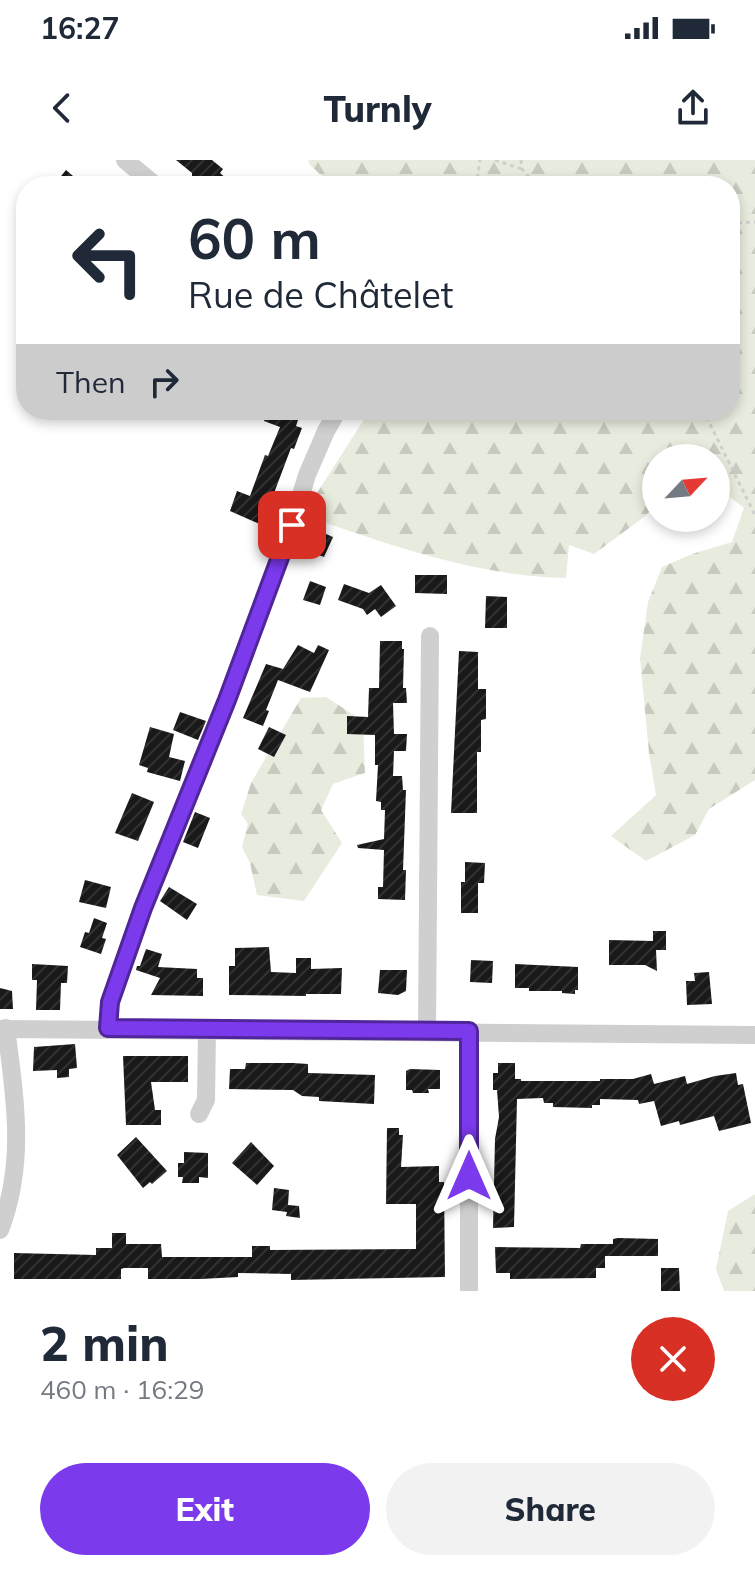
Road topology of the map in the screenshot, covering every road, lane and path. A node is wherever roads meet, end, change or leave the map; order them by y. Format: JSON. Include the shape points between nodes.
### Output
{"nodes":[{"id":1,"x":125,"y":160,"type":"edge"},
{"id":2,"x":495,"y":160,"type":"edge"},
{"id":3,"x":521,"y":160,"type":"edge"},
{"id":4,"x":522,"y":169,"type":"junction"},
{"id":5,"x":144,"y":176,"type":"edge"},
{"id":6,"x":528,"y":176,"type":"edge"},
{"id":7,"x":333,"y":420,"type":"edge"},
{"id":8,"x":708,"y":420,"type":"edge"},
{"id":9,"x":755,"y":515,"type":"edge"},
{"id":10,"x":430,"y":636,"type":"dead end"},
{"id":11,"x":3,"y":1028,"type":"edge"},
{"id":12,"x":108,"y":1028,"type":"junction"},
{"id":13,"x":207,"y":1029,"type":"junction"},
{"id":14,"x":427,"y":1031,"type":"junction"},
{"id":15,"x":469,"y":1031,"type":"junction"},
{"id":16,"x":755,"y":1035,"type":"edge"},
{"id":17,"x":199,"y":1114,"type":"dead end"},
{"id":18,"x":0,"y":1230,"type":"edge"},
{"id":19,"x":469,"y":1291,"type":"edge"}],
"edges":[{"from":1,"to":5,"type":"street"},
{"from":2,"to":4,"type":"path"},
{"from":3,"to":4,"type":"path"},
{"from":4,"to":6,"type":"path"},
{"from":7,"to":12,"type":"street","via":[[307,475],[227,700],[143,908],[110,1002]]},
{"from":8,"to":9,"type":"path"},
{"from":10,"to":14,"type":"street"},
{"from":11,"to":12,"type":"street"},
{"from":11,"to":18,"type":"street","via":[[17,1146],[13,1193]]},
{"from":12,"to":13,"type":"street"},
{"from":13,"to":14,"type":"street"},
{"from":13,"to":17,"type":"street","via":[[206,1100]]},
{"from":14,"to":15,"type":"street"},
{"from":15,"to":16,"type":"street"},
{"from":15,"to":19,"type":"street"}]}
